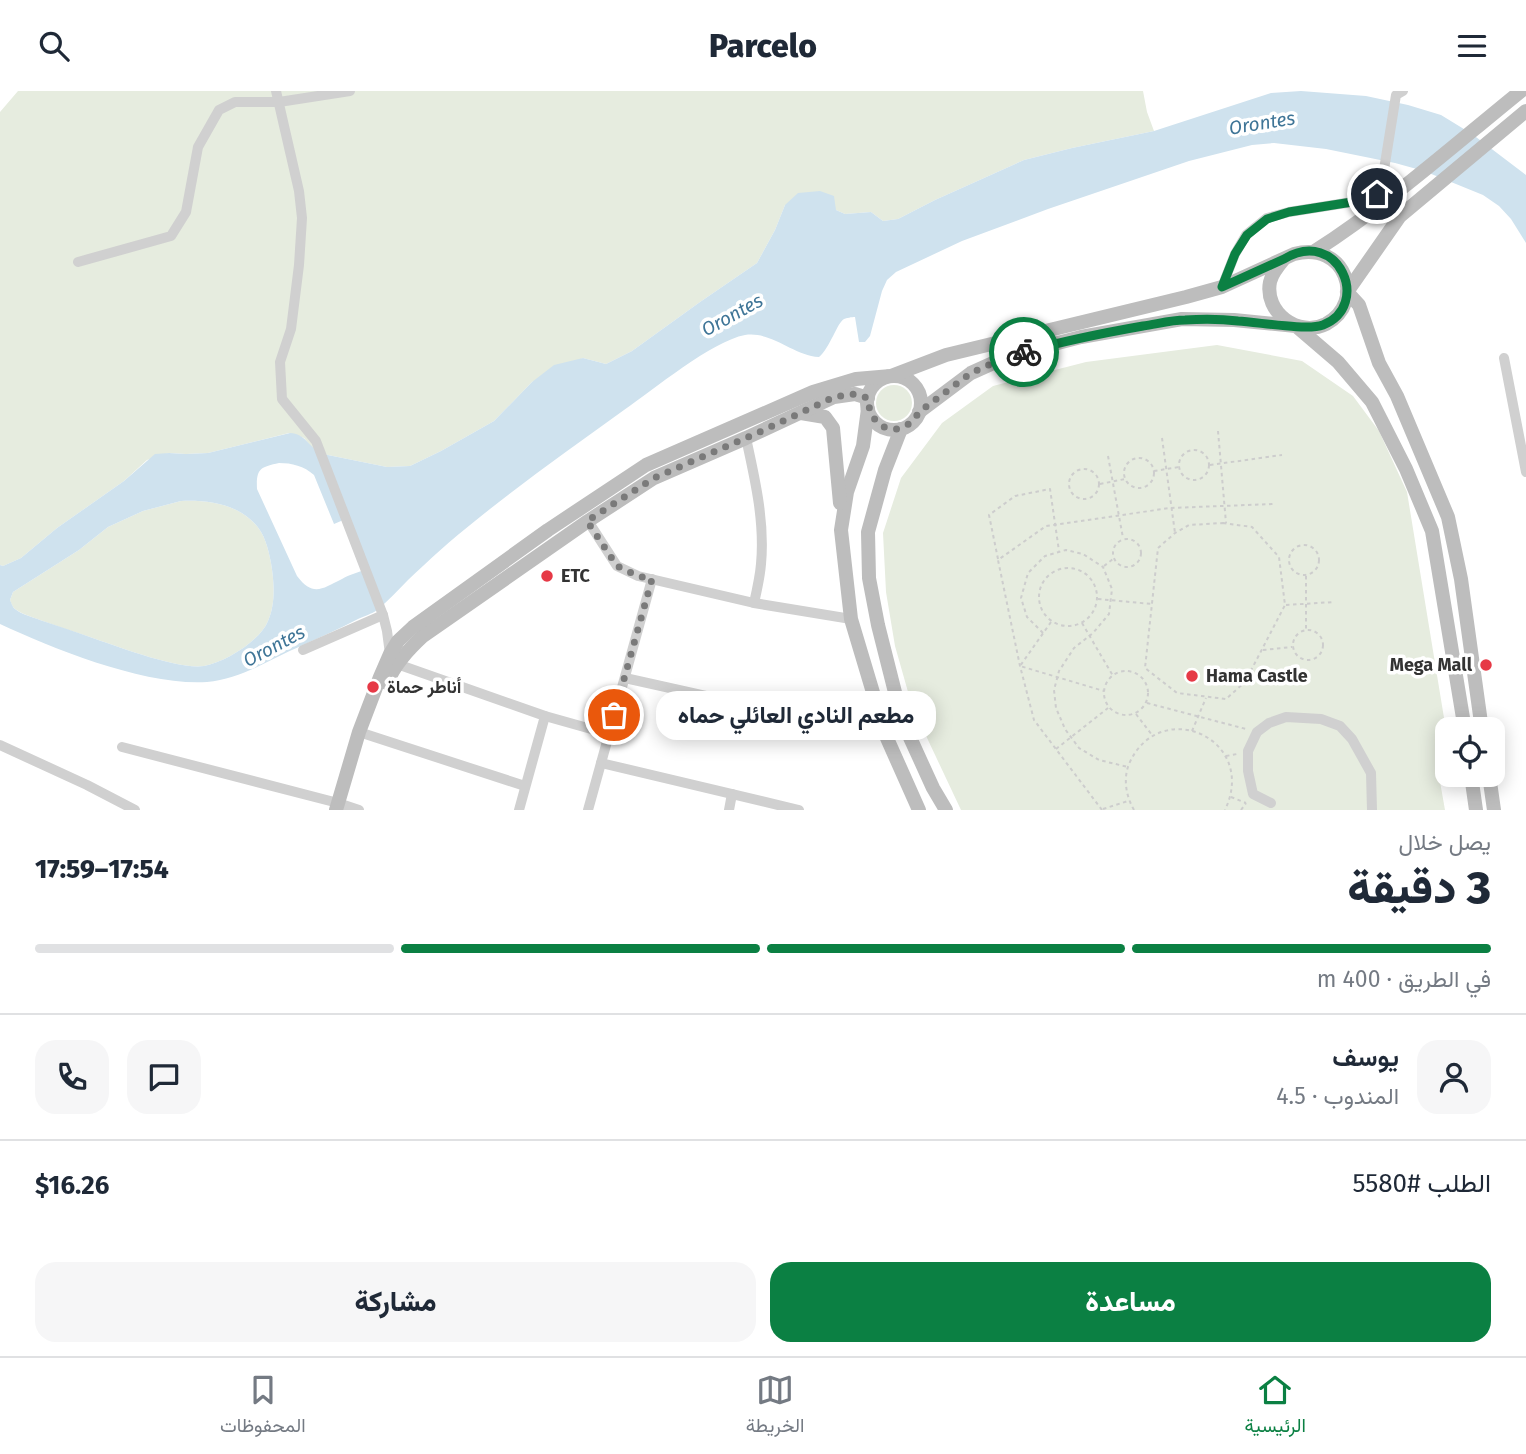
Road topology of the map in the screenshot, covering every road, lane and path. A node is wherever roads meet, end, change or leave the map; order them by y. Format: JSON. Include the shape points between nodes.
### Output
{"nodes":[{"id":1,"x":276,"y":91,"type":"edge"},
{"id":2,"x":350,"y":91,"type":"edge"},
{"id":3,"x":1521,"y":91,"type":"edge"},
{"id":4,"x":1400,"y":93,"type":"edge"},
{"id":5,"x":279,"y":102,"type":"junction"},
{"id":6,"x":1526,"y":111,"type":"edge"},
{"id":7,"x":1315,"y":251,"type":"junction"},
{"id":8,"x":1284,"y":259,"type":"junction"},
{"id":9,"x":78,"y":262,"type":"dead end"},
{"id":10,"x":1222,"y":287,"type":"junction"},
{"id":11,"x":1347,"y":292,"type":"junction"},
{"id":12,"x":1296,"y":326,"type":"junction"},
{"id":13,"x":1504,"y":358,"type":"dead end"},
{"id":14,"x":891,"y":376,"type":"junction"},
{"id":15,"x":868,"y":404,"type":"junction"},
{"id":16,"x":919,"y":412,"type":"junction"},
{"id":17,"x":800,"y":413,"type":"junction"},
{"id":18,"x":901,"y":429,"type":"junction"},
{"id":19,"x":1218,"y":431,"type":"dead end"},
{"id":20,"x":746,"y":438,"type":"junction"},
{"id":21,"x":1162,"y":438,"type":"dead end"},
{"id":22,"x":1282,"y":455,"type":"dead end"},
{"id":23,"x":1108,"y":456,"type":"dead end"},
{"id":24,"x":1221,"y":464,"type":"junction"},
{"id":25,"x":1209,"y":465,"type":"junction"},
{"id":26,"x":1179,"y":467,"type":"junction"},
{"id":27,"x":1166,"y":469,"type":"junction"},
{"id":28,"x":1153,"y":471,"type":"junction"},
{"id":29,"x":1526,"y":472,"type":"edge"},
{"id":30,"x":1125,"y":479,"type":"junction"},
{"id":31,"x":1112,"y":482,"type":"junction"},
{"id":32,"x":1099,"y":484,"type":"junction"},
{"id":33,"x":1273,"y":504,"type":"dead end"},
{"id":34,"x":1225,"y":506,"type":"junction"},
{"id":35,"x":1172,"y":508,"type":"junction"},
{"id":36,"x":1119,"y":516,"type":"junction"},
{"id":37,"x":587,"y":521,"type":"junction"},
{"id":38,"x":1226,"y":523,"type":"junction"},
{"id":39,"x":1055,"y":525,"type":"junction"},
{"id":40,"x":841,"y":530,"type":"junction"},
{"id":41,"x":1175,"y":533,"type":"junction"},
{"id":42,"x":1123,"y":539,"type":"junction"},
{"id":43,"x":1059,"y":552,"type":"junction"},
{"id":44,"x":1114,"y":559,"type":"junction"},
{"id":45,"x":998,"y":560,"type":"junction"},
{"id":46,"x":1103,"y":567,"type":"junction"},
{"id":47,"x":1306,"y":575,"type":"junction"},
{"id":48,"x":652,"y":579,"type":"junction"},
{"id":49,"x":1097,"y":599,"type":"junction"},
{"id":50,"x":1111,"y":600,"type":"junction"},
{"id":51,"x":1334,"y":602,"type":"dead end"},
{"id":52,"x":754,"y":603,"type":"junction"},
{"id":53,"x":1152,"y":604,"type":"junction"},
{"id":54,"x":1306,"y":604,"type":"junction"},
{"id":55,"x":1284,"y":605,"type":"junction"},
{"id":56,"x":383,"y":615,"type":"junction"},
{"id":57,"x":851,"y":619,"type":"junction"},
{"id":58,"x":1051,"y":621,"type":"junction"},
{"id":59,"x":1082,"y":622,"type":"junction"},
{"id":60,"x":1306,"y":631,"type":"junction"},
{"id":61,"x":1043,"y":633,"type":"junction"},
{"id":62,"x":1090,"y":636,"type":"junction"},
{"id":63,"x":1293,"y":647,"type":"junction"},
{"id":64,"x":303,"y":650,"type":"dead end"},
{"id":65,"x":1262,"y":650,"type":"junction"},
{"id":66,"x":393,"y":659,"type":"junction"},
{"id":67,"x":1020,"y":666,"type":"junction"},
{"id":68,"x":1113,"y":676,"type":"junction"},
{"id":69,"x":1057,"y":677,"type":"junction"},
{"id":70,"x":625,"y":678,"type":"junction"},
{"id":71,"x":1104,"y":691,"type":"junction"},
{"id":72,"x":1206,"y":697,"type":"junction"},
{"id":73,"x":1146,"y":703,"type":"junction"},
{"id":74,"x":1109,"y":708,"type":"junction"},
{"id":75,"x":1136,"y":713,"type":"junction"},
{"id":76,"x":545,"y":716,"type":"junction"},
{"id":77,"x":1198,"y":717,"type":"junction"},
{"id":78,"x":1463,"y":717,"type":"edge"},
{"id":79,"x":1480,"y":717,"type":"edge"},
{"id":80,"x":1192,"y":731,"type":"junction"},
{"id":81,"x":1257,"y":732,"type":"junction"},
{"id":82,"x":363,"y":733,"type":"junction"},
{"id":83,"x":609,"y":734,"type":"junction"},
{"id":84,"x":886,"y":736,"type":"junction"},
{"id":85,"x":1153,"y":736,"type":"junction"},
{"id":86,"x":1071,"y":737,"type":"junction"},
{"id":87,"x":0,"y":745,"type":"edge"},
{"id":88,"x":122,"y":747,"type":"dead end"},
{"id":89,"x":1056,"y":750,"type":"junction"},
{"id":90,"x":601,"y":763,"type":"junction"},
{"id":91,"x":1128,"y":768,"type":"junction"},
{"id":92,"x":525,"y":786,"type":"junction"},
{"id":93,"x":1473,"y":787,"type":"edge"},
{"id":94,"x":1491,"y":787,"type":"edge"},
{"id":95,"x":732,"y":794,"type":"junction"},
{"id":96,"x":1231,"y":797,"type":"junction"},
{"id":97,"x":1129,"y":801,"type":"junction"},
{"id":98,"x":1246,"y":803,"type":"dead end"},
{"id":99,"x":1271,"y":803,"type":"dead end"},
{"id":100,"x":340,"y":807,"type":"edge"},
{"id":101,"x":135,"y":810,"type":"edge"},
{"id":102,"x":359,"y":810,"type":"edge"},
{"id":103,"x":519,"y":810,"type":"edge"},
{"id":104,"x":588,"y":810,"type":"edge"},
{"id":105,"x":729,"y":810,"type":"edge"},
{"id":106,"x":799,"y":810,"type":"edge"},
{"id":107,"x":919,"y":810,"type":"edge"},
{"id":108,"x":946,"y":810,"type":"edge"},
{"id":109,"x":1102,"y":810,"type":"edge"},
{"id":110,"x":1134,"y":810,"type":"edge"},
{"id":111,"x":1225,"y":810,"type":"edge"},
{"id":112,"x":1372,"y":810,"type":"edge"},
{"id":113,"x":1476,"y":810,"type":"edge"},
{"id":114,"x":1494,"y":810,"type":"edge"}],
"edges":[{"from":1,"to":5,"type":"street"},
{"from":2,"to":5,"type":"street"},
{"from":3,"to":7,"type":"main road","via":[[1384,202]]},
{"from":4,"to":10,"type":"street","via":[[1377,194],[1371,199],[1267,219],[1247,235]]},
{"from":5,"to":9,"type":"street","via":[[235,102],[219,110],[198,147],[186,212],[171,236]]},
{"from":5,"to":56,"type":"street","via":[[302,218],[291,329],[280,362],[282,399],[316,441]]},
{"from":6,"to":11,"type":"main road","via":[[1400,216]]},
{"from":7,"to":8,"type":"main road"},
{"from":7,"to":11,"type":"main road","via":[[1339,265]]},
{"from":8,"to":10,"type":"main road"},
{"from":8,"to":12,"type":"main road","via":[[1270,282],[1270,296],[1275,309]]},
{"from":10,"to":14,"type":"main road","via":[[946,355]]},
{"from":11,"to":12,"type":"main road","via":[[1336,317],[1324,325]]},
{"from":11,"to":79,"type":"main road","via":[[1359,305],[1379,363],[1448,517]]},
{"from":12,"to":16,"type":"main road","via":[[1182,320],[1081,337],[1011,355],[971,373]]},
{"from":12,"to":78,"type":"main road","via":[[1338,362],[1371,402],[1406,469],[1432,531]]},
{"from":13,"to":29,"type":"street"},
{"from":14,"to":15,"type":"main road","via":[[875,384]]},
{"from":14,"to":16,"type":"main road","via":[[915,386],[920,394]]},
{"from":14,"to":66,"type":"main road","via":[[856,379],[813,392],[646,465],[413,627],[398,641]]},
{"from":15,"to":17,"type":"main road","via":[[855,394],[834,397]]},
{"from":15,"to":18,"type":"main road","via":[[872,417],[885,428]]},
{"from":15,"to":40,"type":"main road","via":[[863,446],[847,492]]},
{"from":16,"to":18,"type":"main road"},
{"from":17,"to":20,"type":"main road"},
{"from":17,"to":40,"type":"main road","via":[[825,417],[833,428]]},
{"from":18,"to":108,"type":"main road","via":[[868,532],[869,578],[902,720]]},
{"from":19,"to":24,"type":"path"},
{"from":20,"to":37,"type":"main road","via":[[654,478]]},
{"from":20,"to":52,"type":"street","via":[[761,523],[761,564]]},
{"from":21,"to":27,"type":"path"},
{"from":22,"to":24,"type":"path"},
{"from":23,"to":31,"type":"path"},
{"from":24,"to":25,"type":"path"},
{"from":24,"to":34,"type":"path"},
{"from":25,"to":26,"type":"path","via":[[1197,480],[1187,478]]},
{"from":25,"to":26,"type":"path","via":[[1202,452],[1192,450],[1181,458]]},
{"from":26,"to":27,"type":"path"},
{"from":27,"to":28,"type":"path"},
{"from":27,"to":35,"type":"path"},
{"from":28,"to":30,"type":"path","via":[[1150,482],[1141,487]]},
{"from":28,"to":30,"type":"path","via":[[1147,460],[1132,459],[1126,465]]},
{"from":30,"to":31,"type":"path"},
{"from":31,"to":32,"type":"path"},
{"from":31,"to":36,"type":"path"},
{"from":32,"to":32,"type":"path","via":[[1092,471],[1083,469],[1071,477],[1069,486],[1077,497],[1087,499],[1096,494]]},
{"from":33,"to":34,"type":"path"},
{"from":34,"to":35,"type":"path"},
{"from":34,"to":38,"type":"path"},
{"from":35,"to":36,"type":"path"},
{"from":35,"to":41,"type":"path"},
{"from":36,"to":39,"type":"path"},
{"from":36,"to":42,"type":"path"},
{"from":37,"to":48,"type":"street","via":[[617,566]]},
{"from":37,"to":66,"type":"main road"},
{"from":38,"to":41,"type":"path","via":[[1189,526]]},
{"from":38,"to":55,"type":"path","via":[[1252,527],[1279,557]]},
{"from":39,"to":43,"type":"path"},
{"from":39,"to":45,"type":"path","via":[[1046,526]]},
{"from":39,"to":45,"type":"path","via":[[1050,489],[1015,496],[989,515]]},
{"from":40,"to":57,"type":"main road"},
{"from":41,"to":53,"type":"path","via":[[1158,548]]},
{"from":42,"to":44,"type":"path","via":[[1113,549]]},
{"from":42,"to":44,"type":"path","via":[[1137,541],[1141,559],[1130,567]]},
{"from":43,"to":46,"type":"path","via":[[1083,554]]},
{"from":43,"to":61,"type":"path","via":[[1045,556],[1028,573],[1020,598],[1027,617]]},
{"from":44,"to":46,"type":"path"},
{"from":45,"to":67,"type":"path"},
{"from":46,"to":50,"type":"path","via":[[1112,589]]},
{"from":47,"to":47,"type":"path","via":[[1319,561],[1312,548],[1302,545],[1293,549],[1289,562],[1293,571]]},
{"from":47,"to":54,"type":"path"},
{"from":48,"to":52,"type":"street"},
{"from":48,"to":70,"type":"street"},
{"from":49,"to":50,"type":"path"},
{"from":49,"to":58,"type":"path","via":[[1085,573],[1057,570],[1040,590],[1042,608]]},
{"from":49,"to":59,"type":"path"},
{"from":50,"to":53,"type":"path"},
{"from":50,"to":62,"type":"path","via":[[1109,614]]},
{"from":51,"to":54,"type":"path"},
{"from":52,"to":57,"type":"street"},
{"from":53,"to":72,"type":"path","via":[[1145,668],[1177,693]]},
{"from":54,"to":55,"type":"path"},
{"from":54,"to":60,"type":"path"},
{"from":55,"to":65,"type":"path"},
{"from":56,"to":64,"type":"street"},
{"from":56,"to":66,"type":"street"},
{"from":57,"to":84,"type":"main road"},
{"from":58,"to":59,"type":"path","via":[[1063,625]]},
{"from":58,"to":61,"type":"path"},
{"from":59,"to":62,"type":"path"},
{"from":60,"to":63,"type":"path","via":[[1298,634]]},
{"from":60,"to":63,"type":"path","via":[[1316,633],[1322,641],[1319,655],[1306,660],[1297,656]]},
{"from":61,"to":67,"type":"path"},
{"from":62,"to":68,"type":"path"},
{"from":62,"to":69,"type":"path","via":[[1074,648]]},
{"from":63,"to":65,"type":"path"},
{"from":65,"to":72,"type":"path","via":[[1245,682],[1226,699]]},
{"from":66,"to":76,"type":"street"},
{"from":66,"to":82,"type":"main road"},
{"from":67,"to":69,"type":"path"},
{"from":67,"to":89,"type":"path","via":[[1034,720]]},
{"from":68,"to":71,"type":"path"},
{"from":68,"to":73,"type":"path","via":[[1126,671],[1140,676],[1147,689]]},
{"from":69,"to":71,"type":"path"},
{"from":69,"to":86,"type":"path","via":[[1056,708]]},
{"from":70,"to":83,"type":"street"},
{"from":70,"to":84,"type":"street"},
{"from":71,"to":74,"type":"path"},
{"from":72,"to":77,"type":"path"},
{"from":73,"to":75,"type":"path"},
{"from":73,"to":77,"type":"path"},
{"from":74,"to":75,"type":"path","via":[[1121,715]]},
{"from":74,"to":86,"type":"path"},
{"from":75,"to":85,"type":"path"},
{"from":76,"to":83,"type":"street"},
{"from":76,"to":92,"type":"street"},
{"from":77,"to":80,"type":"path"},
{"from":77,"to":81,"type":"path"},
{"from":80,"to":85,"type":"path","via":[[1163,731]]},
{"from":80,"to":96,"type":"path","via":[[1215,742],[1226,756],[1232,773]]},
{"from":81,"to":99,"type":"street","via":[[1248,751],[1248,771],[1253,794]]},
{"from":81,"to":112,"type":"street","via":[[1286,717],[1321,719],[1340,726],[1371,773]]},
{"from":82,"to":92,"type":"street"},
{"from":82,"to":100,"type":"main road"},
{"from":83,"to":90,"type":"street"},
{"from":84,"to":107,"type":"main road"},
{"from":85,"to":91,"type":"path","via":[[1135,752]]},
{"from":86,"to":89,"type":"path"},
{"from":86,"to":91,"type":"path","via":[[1099,760]]},
{"from":87,"to":101,"type":"street"},
{"from":88,"to":100,"type":"street"},
{"from":89,"to":109,"type":"path"},
{"from":90,"to":95,"type":"street"},
{"from":90,"to":104,"type":"street"},
{"from":91,"to":97,"type":"path"},
{"from":92,"to":103,"type":"street"},
{"from":93,"to":113,"type":"main road"},
{"from":94,"to":114,"type":"main road"},
{"from":95,"to":105,"type":"street"},
{"from":95,"to":106,"type":"street"},
{"from":96,"to":98,"type":"path"},
{"from":96,"to":111,"type":"path"},
{"from":97,"to":109,"type":"path"},
{"from":97,"to":110,"type":"path"},
{"from":100,"to":102,"type":"street"}]}
